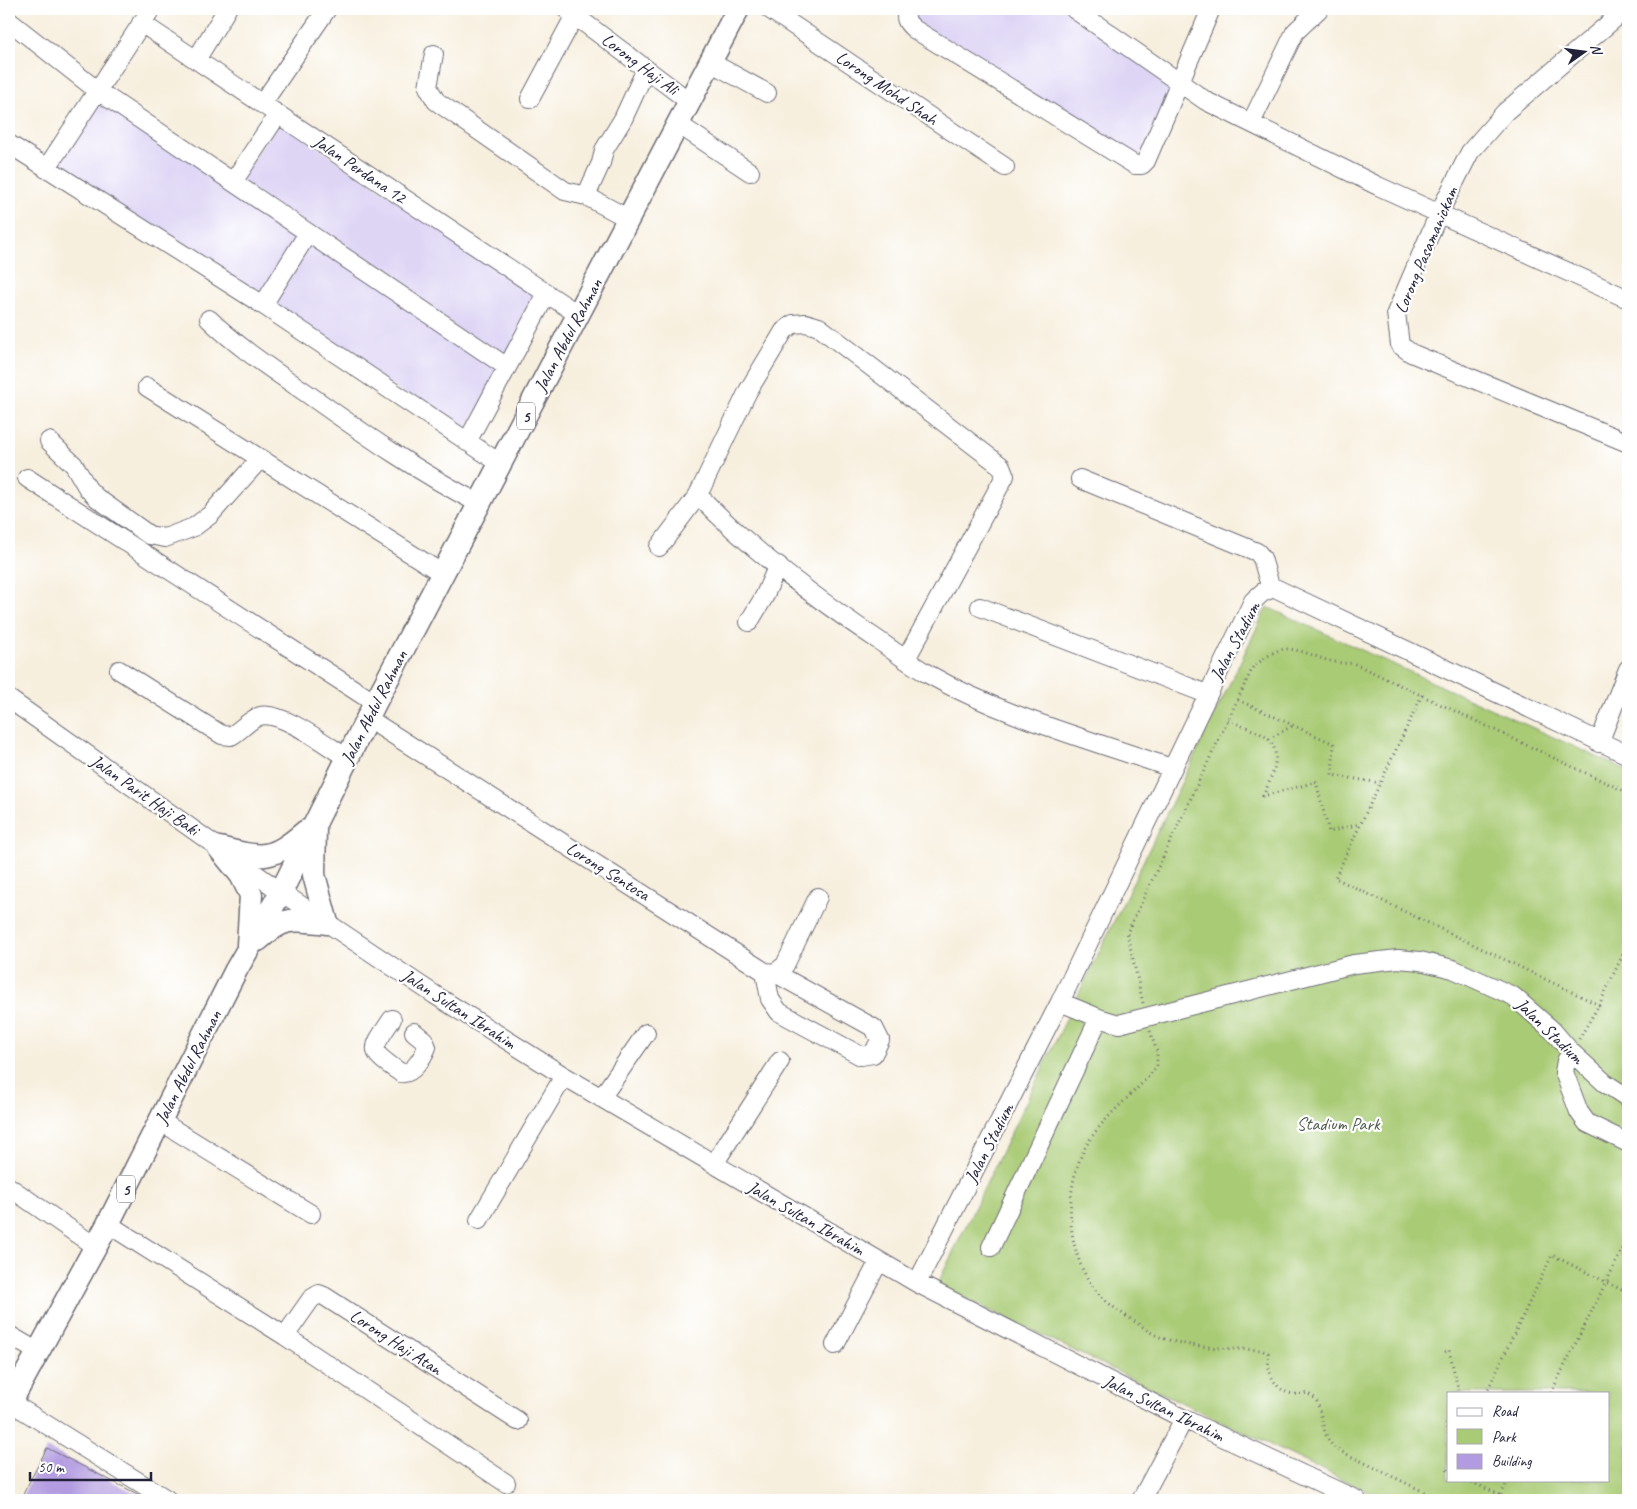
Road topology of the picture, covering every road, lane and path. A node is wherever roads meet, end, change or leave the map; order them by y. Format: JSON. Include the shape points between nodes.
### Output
{"nodes":[{"id":1,"x":227,"y":9,"type":"edge"},
{"id":2,"x":327,"y":9,"type":"edge"},
{"id":3,"x":738,"y":9,"type":"edge"},
{"id":4,"x":769,"y":9,"type":"edge"},
{"id":5,"x":908,"y":9,"type":"edge"},
{"id":6,"x":1074,"y":9,"type":"edge"},
{"id":7,"x":1211,"y":9,"type":"edge"},
{"id":8,"x":1319,"y":9,"type":"edge"},
{"id":9,"x":1626,"y":9,"type":"edge"},
{"id":10,"x":571,"y":12,"type":"edge"},
{"id":11,"x":146,"y":16,"type":"edge"},
{"id":12,"x":9,"y":21,"type":"edge"},
{"id":13,"x":434,"y":54,"type":"dead end"},
{"id":14,"x":196,"y":60,"type":"junction"},
{"id":15,"x":710,"y":62,"type":"junction"},
{"id":16,"x":646,"y":69,"type":"junction"},
{"id":17,"x":1180,"y":84,"type":"junction"},
{"id":18,"x":98,"y":91,"type":"junction"},
{"id":19,"x":767,"y":93,"type":"dead end"},
{"id":20,"x":530,"y":99,"type":"dead end"},
{"id":21,"x":690,"y":102,"type":"junction"},
{"id":22,"x":262,"y":104,"type":"junction"},
{"id":23,"x":278,"y":114,"type":"junction"},
{"id":24,"x":1251,"y":123,"type":"junction"},
{"id":25,"x":678,"y":124,"type":"junction"},
{"id":26,"x":9,"y":144,"type":"edge"},
{"id":27,"x":1005,"y":167,"type":"dead end"},
{"id":28,"x":46,"y":169,"type":"junction"},
{"id":29,"x":750,"y":172,"type":"dead end"},
{"id":30,"x":233,"y":182,"type":"junction"},
{"id":31,"x":586,"y":196,"type":"junction"},
{"id":32,"x":1439,"y":213,"type":"junction"},
{"id":33,"x":629,"y":219,"type":"junction"},
{"id":34,"x":308,"y":233,"type":"junction"},
{"id":35,"x":547,"y":293,"type":"junction"},
{"id":36,"x":1628,"y":299,"type":"edge"},
{"id":37,"x":263,"y":305,"type":"junction"},
{"id":38,"x":579,"y":315,"type":"junction"},
{"id":39,"x":209,"y":319,"type":"dead end"},
{"id":40,"x":507,"y":368,"type":"junction"},
{"id":41,"x":147,"y":388,"type":"dead end"},
{"id":42,"x":49,"y":442,"type":"dead end"},
{"id":43,"x":467,"y":442,"type":"junction"},
{"id":44,"x":1628,"y":444,"type":"edge"},
{"id":45,"x":260,"y":459,"type":"junction"},
{"id":46,"x":500,"y":464,"type":"junction"},
{"id":47,"x":26,"y":478,"type":"dead end"},
{"id":48,"x":1080,"y":479,"type":"dead end"},
{"id":49,"x":698,"y":495,"type":"junction"},
{"id":50,"x":480,"y":504,"type":"junction"},
{"id":51,"x":659,"y":548,"type":"dead end"},
{"id":52,"x":778,"y":566,"type":"junction"},
{"id":53,"x":443,"y":574,"type":"junction"},
{"id":54,"x":1271,"y":589,"type":"junction"},
{"id":55,"x":980,"y":607,"type":"dead end"},
{"id":56,"x":749,"y":622,"type":"dead end"},
{"id":57,"x":906,"y":659,"type":"junction"},
{"id":58,"x":1628,"y":669,"type":"edge"},
{"id":59,"x":119,"y":670,"type":"dead end"},
{"id":60,"x":1208,"y":694,"type":"junction"},
{"id":61,"x":1422,"y":695,"type":"junction"},
{"id":62,"x":9,"y":699,"type":"edge"},
{"id":63,"x":1238,"y":700,"type":"junction"},
{"id":64,"x":371,"y":711,"type":"junction"},
{"id":65,"x":1228,"y":720,"type":"junction"},
{"id":66,"x":1292,"y":725,"type":"junction"},
{"id":67,"x":1269,"y":739,"type":"junction"},
{"id":68,"x":1599,"y":742,"type":"junction"},
{"id":69,"x":1628,"y":755,"type":"edge"},
{"id":70,"x":347,"y":758,"type":"junction"},
{"id":71,"x":1171,"y":768,"type":"junction"},
{"id":72,"x":1380,"y":783,"type":"junction"},
{"id":73,"x":1628,"y":793,"type":"edge"},
{"id":74,"x":314,"y":824,"type":"junction"},
{"id":75,"x":1361,"y":824,"type":"junction"},
{"id":76,"x":219,"y":848,"type":"junction"},
{"id":77,"x":281,"y":892,"type":"junction"},
{"id":78,"x":818,"y":897,"type":"dead end"},
{"id":79,"x":327,"y":923,"type":"junction"},
{"id":80,"x":1628,"y":944,"type":"edge"},
{"id":81,"x":248,"y":950,"type":"junction"},
{"id":82,"x":770,"y":973,"type":"junction"},
{"id":83,"x":1060,"y":1002,"type":"junction"},
{"id":84,"x":1599,"y":1005,"type":"junction"},
{"id":85,"x":1099,"y":1018,"type":"junction"},
{"id":86,"x":392,"y":1019,"type":"dead end"},
{"id":87,"x":1147,"y":1019,"type":"junction"},
{"id":88,"x":414,"y":1032,"type":"dead end"},
{"id":89,"x":646,"y":1033,"type":"dead end"},
{"id":90,"x":1571,"y":1052,"type":"junction"},
{"id":91,"x":780,"y":1062,"type":"dead end"},
{"id":92,"x":564,"y":1076,"type":"junction"},
{"id":93,"x":602,"y":1098,"type":"junction"},
{"id":94,"x":1628,"y":1098,"type":"edge"},
{"id":95,"x":160,"y":1122,"type":"junction"},
{"id":96,"x":1628,"y":1143,"type":"edge"},
{"id":97,"x":714,"y":1164,"type":"junction"},
{"id":98,"x":9,"y":1187,"type":"edge"},
{"id":99,"x":311,"y":1214,"type":"dead end"},
{"id":100,"x":479,"y":1220,"type":"dead end"},
{"id":101,"x":108,"y":1224,"type":"junction"},
{"id":102,"x":1628,"y":1238,"type":"edge"},
{"id":103,"x":92,"y":1244,"type":"junction"},
{"id":104,"x":991,"y":1247,"type":"dead end"},
{"id":105,"x":879,"y":1261,"type":"junction"},
{"id":106,"x":1606,"y":1282,"type":"junction"},
{"id":107,"x":917,"y":1283,"type":"junction"},
{"id":108,"x":1628,"y":1293,"type":"edge"},
{"id":109,"x":9,"y":1335,"type":"edge"},
{"id":110,"x":285,"y":1336,"type":"junction"},
{"id":111,"x":835,"y":1346,"type":"dead end"},
{"id":112,"x":38,"y":1352,"type":"junction"},
{"id":113,"x":1445,"y":1352,"type":"dead end"},
{"id":114,"x":1459,"y":1392,"type":"edge"},
{"id":115,"x":1486,"y":1392,"type":"edge"},
{"id":116,"x":1552,"y":1392,"type":"edge"},
{"id":117,"x":10,"y":1404,"type":"edge"},
{"id":118,"x":1184,"y":1419,"type":"junction"},
{"id":119,"x":518,"y":1421,"type":"dead end"},
{"id":120,"x":1471,"y":1482,"type":"edge"},
{"id":121,"x":1507,"y":1482,"type":"edge"},
{"id":122,"x":506,"y":1483,"type":"dead end"},
{"id":123,"x":1501,"y":1496,"type":"junction"},
{"id":124,"x":168,"y":1500,"type":"edge"},
{"id":125,"x":1141,"y":1500,"type":"edge"},
{"id":126,"x":1357,"y":1500,"type":"edge"},
{"id":127,"x":1441,"y":1500,"type":"edge"},
{"id":128,"x":1511,"y":1500,"type":"edge"}],
"edges":[{"from":1,"to":14,"type":"street"},
{"from":2,"to":22,"type":"street"},
{"from":3,"to":15,"type":"main road","name":"Jalan Abdul Rahman","number":"5"},
{"from":4,"to":27,"type":"street","name":"Lorong Mohd Shah"},
{"from":5,"to":17,"type":"street","via":[[907,23],[914,29],[1135,165],[1146,161]]},
{"from":6,"to":17,"type":"street"},
{"from":7,"to":17,"type":"street"},
{"from":8,"to":24,"type":"street","via":[[1295,32]]},
{"from":9,"to":32,"type":"street","name":"Lorong Pasamanickam","via":[[1505,112],[1480,138]]},
{"from":10,"to":16,"type":"street","name":"Lorong Haji Ali"},
{"from":10,"to":20,"type":"street"},
{"from":11,"to":14,"type":"street","name":"Jalan Perdana 12"},
{"from":11,"to":18,"type":"street"},
{"from":12,"to":18,"type":"street"},
{"from":13,"to":31,"type":"street","via":[[428,87],[436,101],[565,192]]},
{"from":14,"to":22,"type":"street","name":"Jalan Perdana 12"},
{"from":15,"to":19,"type":"street"},
{"from":15,"to":21,"type":"main road","name":"Jalan Abdul Rahman","number":"5"},
{"from":16,"to":21,"type":"street","name":"Lorong Haji Ali"},
{"from":16,"to":31,"type":"street","via":[[623,119],[604,150]]},
{"from":17,"to":24,"type":"street"},
{"from":18,"to":28,"type":"street"},
{"from":18,"to":30,"type":"street"},
{"from":21,"to":25,"type":"main road","name":"Jalan Abdul Rahman","number":"5"},
{"from":22,"to":23,"type":"street","name":"Jalan Perdana 12"},
{"from":23,"to":30,"type":"street"},
{"from":23,"to":35,"type":"street","name":"Jalan Perdana 12"},
{"from":24,"to":32,"type":"street"},
{"from":25,"to":29,"type":"street"},
{"from":25,"to":33,"type":"main road","name":"Jalan Abdul Rahman","number":"5"},
{"from":26,"to":28,"type":"street"},
{"from":28,"to":37,"type":"street"},
{"from":30,"to":34,"type":"street"},
{"from":31,"to":33,"type":"street"},
{"from":32,"to":36,"type":"street"},
{"from":32,"to":44,"type":"street","name":"Lorong Pasamanickam","via":[[1396,313],[1400,344],[1411,353]]},
{"from":33,"to":38,"type":"main road","name":"Jalan Abdul Rahman","number":"5"},
{"from":34,"to":37,"type":"street"},
{"from":34,"to":40,"type":"street"},
{"from":35,"to":38,"type":"street","name":"Jalan Perdana 12"},
{"from":35,"to":40,"type":"street"},
{"from":37,"to":43,"type":"street"},
{"from":38,"to":46,"type":"main road","name":"Jalan Abdul Rahman","number":"5"},
{"from":39,"to":50,"type":"street","via":[[247,352],[395,456]]},
{"from":40,"to":43,"type":"street"},
{"from":41,"to":45,"type":"street"},
{"from":42,"to":45,"type":"street","via":[[74,465],[97,498],[149,535],[166,538],[194,527],[210,515]]},
{"from":43,"to":46,"type":"street"},
{"from":45,"to":53,"type":"street"},
{"from":46,"to":50,"type":"main road","name":"Jalan Abdul Rahman","number":"5"},
{"from":47,"to":64,"type":"street","name":"Lorong Sentosa"},
{"from":48,"to":54,"type":"street","via":[[1257,552],[1262,558]]},
{"from":49,"to":51,"type":"street"},
{"from":49,"to":52,"type":"street"},
{"from":49,"to":57,"type":"street","via":[[748,391],[784,332],[793,324],[819,327],[1001,466],[1005,476]]},
{"from":50,"to":53,"type":"main road","name":"Jalan Abdul Rahman","number":"5"},
{"from":52,"to":56,"type":"street"},
{"from":52,"to":57,"type":"street","via":[[843,617]]},
{"from":53,"to":64,"type":"main road","name":"Jalan Abdul Rahman","number":"5"},
{"from":54,"to":60,"type":"street","name":"Jalan Stadium","via":[[1253,601]]},
{"from":54,"to":68,"type":"street","name":"Jalan Stadium","via":[[1275,588]]},
{"from":55,"to":60,"type":"street"},
{"from":57,"to":71,"type":"street","via":[[927,674],[970,694]]},
{"from":58,"to":68,"type":"street"},
{"from":59,"to":70,"type":"street","via":[[222,735],[231,736],[260,716],[269,716],[285,720]]},
{"from":60,"to":71,"type":"street","name":"Jalan Stadium"},
{"from":61,"to":63,"type":"path","via":[[1353,663],[1337,664],[1287,649],[1270,654],[1254,667]]},
{"from":61,"to":72,"type":"path"},
{"from":61,"to":73,"type":"path"},
{"from":62,"to":76,"type":"street","name":"Jalan Parit Haji Baki"},
{"from":63,"to":65,"type":"path"},
{"from":63,"to":66,"type":"path"},
{"from":64,"to":70,"type":"main road","name":"Jalan Abdul Rahman","number":"5"},
{"from":64,"to":82,"type":"street","name":"Lorong Sentosa"},
{"from":65,"to":67,"type":"path"},
{"from":65,"to":87,"type":"path","via":[[1127,932]]},
{"from":66,"to":67,"type":"path"},
{"from":66,"to":72,"type":"path","via":[[1334,744],[1332,775]]},
{"from":67,"to":75,"type":"path","via":[[1276,754],[1276,766],[1263,796],[1316,782],[1329,832]]},
{"from":68,"to":69,"type":"street","name":"Jalan Stadium"},
{"from":70,"to":74,"type":"main road","name":"Jalan Abdul Rahman","number":"5"},
{"from":71,"to":83,"type":"street","name":"Jalan Stadium"},
{"from":72,"to":75,"type":"path"},
{"from":74,"to":76,"type":"main road","via":[[283,850],[250,856]]},
{"from":74,"to":77,"type":"main road","name":"Jalan Abdul Rahman","number":"5"},
{"from":74,"to":79,"type":"main road","via":[[314,875]]},
{"from":75,"to":84,"type":"path","via":[[1335,878]]},
{"from":76,"to":77,"type":"street","name":"Jalan Parit Haji Baki"},
{"from":76,"to":81,"type":"main road","via":[[241,875],[251,895]]},
{"from":77,"to":79,"type":"street","name":"Jalan Sultan Ibrahim"},
{"from":77,"to":81,"type":"main road","name":"Jalan Abdul Rahman","number":"5"},
{"from":78,"to":82,"type":"street","via":[[785,964]]},
{"from":79,"to":81,"type":"main road","via":[[289,920],[279,923]]},
{"from":79,"to":92,"type":"street","name":"Jalan Sultan Ibrahim"},
{"from":80,"to":84,"type":"path"},
{"from":81,"to":95,"type":"main road","name":"Jalan Abdul Rahman","number":"5"},
{"from":82,"to":82,"type":"street","name":"Lorong Sentosa","via":[[874,1028],[880,1040],[873,1054],[862,1056],[779,1012],[770,999]]},
{"from":83,"to":85,"type":"street","name":"Jalan Stadium"},
{"from":83,"to":107,"type":"street","name":"Jalan Stadium"},
{"from":84,"to":90,"type":"path"},
{"from":85,"to":87,"type":"street","name":"Jalan Stadium","via":[[1119,1024]]},
{"from":85,"to":104,"type":"street"},
{"from":86,"to":88,"type":"street","via":[[375,1044],[374,1052],[401,1073],[409,1072],[427,1047]]},
{"from":87,"to":90,"type":"street","name":"Jalan Stadium","via":[[1302,976],[1398,958],[1453,969],[1513,996],[1552,1030]]},
{"from":87,"to":127,"type":"path","via":[[1157,1052],[1157,1066],[1100,1127],[1084,1150],[1074,1173],[1070,1194],[1072,1227],[1077,1254],[1089,1280],[1106,1301],[1158,1337],[1191,1345],[1268,1353],[1271,1374],[1280,1388],[1298,1395],[1307,1392],[1316,1399],[1328,1442],[1336,1449]]},
{"from":89,"to":93,"type":"street"},
{"from":90,"to":94,"type":"street","name":"Jalan Stadium","via":[[1605,1083]]},
{"from":90,"to":96,"type":"street","via":[[1564,1072],[1579,1112],[1587,1123]]},
{"from":91,"to":97,"type":"street"},
{"from":92,"to":93,"type":"street","name":"Jalan Sultan Ibrahim"},
{"from":92,"to":100,"type":"street"},
{"from":93,"to":97,"type":"street","name":"Jalan Sultan Ibrahim"},
{"from":95,"to":99,"type":"street"},
{"from":95,"to":101,"type":"main road","name":"Jalan Abdul Rahman","number":"5"},
{"from":97,"to":105,"type":"street","name":"Jalan Sultan Ibrahim"},
{"from":98,"to":103,"type":"street"},
{"from":101,"to":103,"type":"main road","name":"Jalan Abdul Rahman","number":"5"},
{"from":101,"to":110,"type":"street"},
{"from":102,"to":106,"type":"path"},
{"from":103,"to":112,"type":"main road","name":"Jalan Abdul Rahman","number":"5"},
{"from":105,"to":107,"type":"street","name":"Jalan Sultan Ibrahim"},
{"from":105,"to":111,"type":"street"},
{"from":106,"to":108,"type":"path"},
{"from":106,"to":115,"type":"path","via":[[1552,1255]]},
{"from":106,"to":116,"type":"path"},
{"from":107,"to":118,"type":"street","name":"Jalan Sultan Ibrahim"},
{"from":109,"to":112,"type":"street"},
{"from":110,"to":119,"type":"street","name":"Lorong Haji Atan","via":[[311,1298],[319,1294]]},
{"from":110,"to":122,"type":"street"},
{"from":112,"to":117,"type":"main road","name":"Jalan Abdul Rahman","number":"5"},
{"from":113,"to":114,"type":"path","via":[[1449,1350]]},
{"from":117,"to":124,"type":"street"},
{"from":118,"to":125,"type":"street"},
{"from":118,"to":126,"type":"street","name":"Jalan Sultan Ibrahim"},
{"from":120,"to":123,"type":"path"},
{"from":121,"to":123,"type":"path"},
{"from":123,"to":128,"type":"path"}]}
